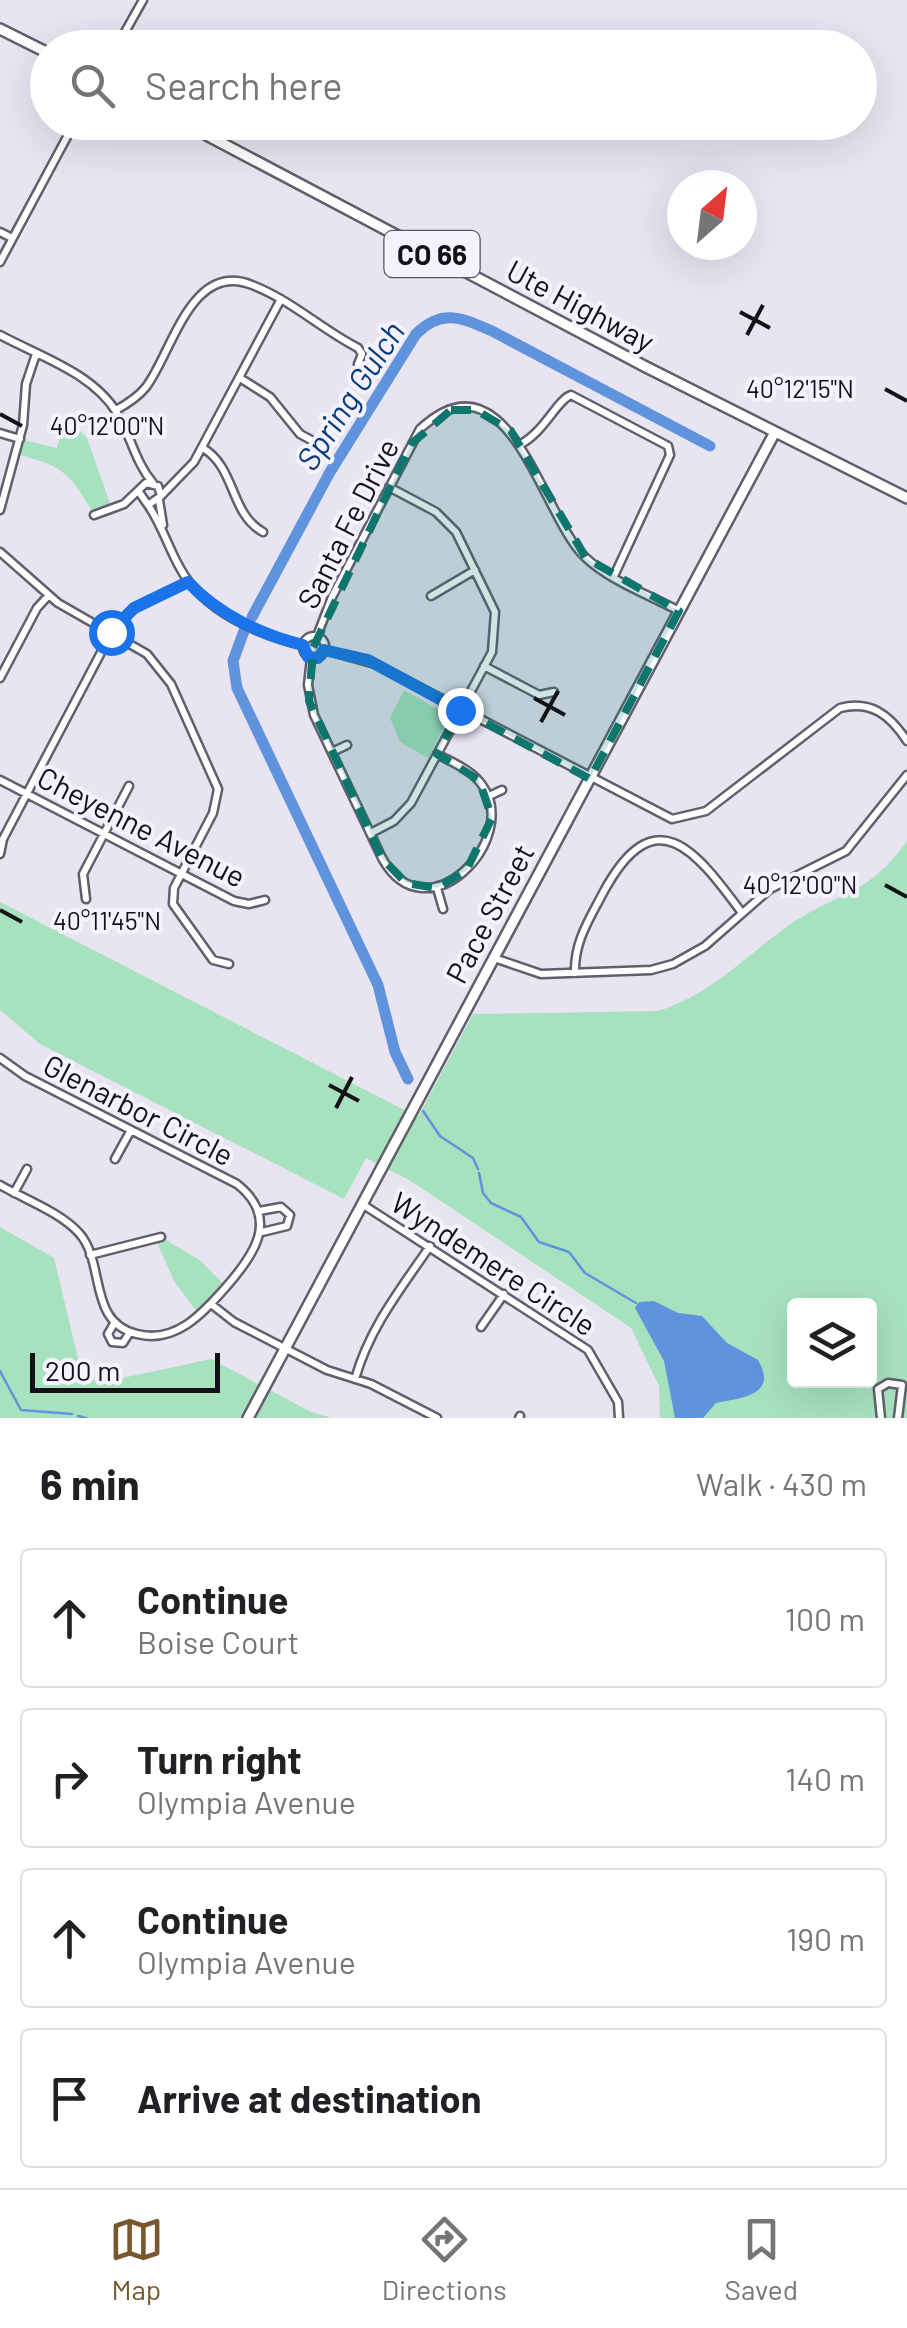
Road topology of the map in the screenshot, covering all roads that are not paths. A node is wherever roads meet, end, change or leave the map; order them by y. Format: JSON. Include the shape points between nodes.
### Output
{"nodes":[{"id":1,"x":143,"y":0,"type":"edge"},
{"id":2,"x":0,"y":29,"type":"edge"},
{"id":3,"x":126,"y":30,"type":"edge"},
{"id":4,"x":30,"y":44,"type":"edge"},
{"id":5,"x":66,"y":140,"type":"edge"},
{"id":6,"x":216,"y":140,"type":"edge"},
{"id":7,"x":0,"y":232,"type":"edge"},
{"id":8,"x":12,"y":238,"type":"junction"},
{"id":9,"x":0,"y":262,"type":"edge"},
{"id":10,"x":281,"y":300,"type":"junction"},
{"id":11,"x":0,"y":335,"type":"edge"},
{"id":12,"x":36,"y":354,"type":"junction"},
{"id":13,"x":358,"y":364,"type":"dead end"},
{"id":14,"x":240,"y":378,"type":"junction"},
{"id":15,"x":116,"y":410,"type":"junction"},
{"id":16,"x":775,"y":432,"type":"junction"},
{"id":17,"x":0,"y":434,"type":"edge"},
{"id":18,"x":20,"y":439,"type":"junction"},
{"id":19,"x":312,"y":440,"type":"dead end"},
{"id":20,"x":521,"y":444,"type":"junction"},
{"id":21,"x":203,"y":448,"type":"junction"},
{"id":22,"x":138,"y":462,"type":"junction"},
{"id":23,"x":175,"y":482,"type":"junction"},
{"id":24,"x":154,"y":484,"type":"junction"},
{"id":25,"x":388,"y":487,"type":"junction"},
{"id":26,"x":140,"y":490,"type":"junction"},
{"id":27,"x":160,"y":498,"type":"junction"},
{"id":28,"x":907,"y":498,"type":"edge"},
{"id":29,"x":124,"y":504,"type":"junction"},
{"id":30,"x":146,"y":504,"type":"junction"},
{"id":31,"x":0,"y":510,"type":"edge"},
{"id":32,"x":94,"y":515,"type":"dead end"},
{"id":33,"x":164,"y":531,"type":"junction"},
{"id":34,"x":263,"y":532,"type":"dead end"},
{"id":35,"x":0,"y":552,"type":"edge"},
{"id":36,"x":475,"y":570,"type":"junction"},
{"id":37,"x":614,"y":576,"type":"junction"},
{"id":38,"x":188,"y":582,"type":"junction"},
{"id":39,"x":50,"y":595,"type":"junction"},
{"id":40,"x":430,"y":596,"type":"dead end"},
{"id":41,"x":679,"y":611,"type":"junction"},
{"id":42,"x":111,"y":632,"type":"junction"},
{"id":43,"x":316,"y":636,"type":"junction"},
{"id":44,"x":303,"y":645,"type":"junction"},
{"id":45,"x":324,"y":650,"type":"junction"},
{"id":46,"x":311,"y":658,"type":"junction"},
{"id":47,"x":484,"y":666,"type":"junction"},
{"id":48,"x":0,"y":678,"type":"edge"},
{"id":49,"x":554,"y":692,"type":"dead end"},
{"id":50,"x":460,"y":710,"type":"junction"},
{"id":51,"x":907,"y":741,"type":"edge"},
{"id":52,"x":347,"y":745,"type":"dead end"},
{"id":53,"x":332,"y":752,"type":"junction"},
{"id":54,"x":437,"y":754,"type":"junction"},
{"id":55,"x":907,"y":775,"type":"edge"},
{"id":56,"x":590,"y":779,"type":"junction"},
{"id":57,"x":0,"y":780,"type":"edge"},
{"id":58,"x":129,"y":786,"type":"dead end"},
{"id":59,"x":502,"y":790,"type":"dead end"},
{"id":60,"x":27,"y":794,"type":"junction"},
{"id":61,"x":489,"y":796,"type":"junction"},
{"id":62,"x":370,"y":833,"type":"junction"},
{"id":63,"x":104,"y":834,"type":"junction"},
{"id":64,"x":0,"y":854,"type":"edge"},
{"id":65,"x":180,"y":874,"type":"junction"},
{"id":66,"x":437,"y":888,"type":"junction"},
{"id":67,"x":86,"y":899,"type":"dead end"},
{"id":68,"x":265,"y":900,"type":"dead end"},
{"id":69,"x":443,"y":908,"type":"dead end"},
{"id":70,"x":742,"y":913,"type":"junction"},
{"id":71,"x":494,"y":958,"type":"junction"},
{"id":72,"x":230,"y":964,"type":"dead end"},
{"id":73,"x":575,"y":973,"type":"junction"},
{"id":74,"x":0,"y":1058,"type":"edge"},
{"id":75,"x":131,"y":1130,"type":"junction"},
{"id":76,"x":116,"y":1160,"type":"dead end"},
{"id":77,"x":27,"y":1169,"type":"dead end"},
{"id":78,"x":0,"y":1186,"type":"edge"},
{"id":79,"x":14,"y":1193,"type":"junction"},
{"id":80,"x":362,"y":1204,"type":"junction"},
{"id":81,"x":259,"y":1211,"type":"junction"},
{"id":82,"x":262,"y":1232,"type":"junction"},
{"id":83,"x":161,"y":1237,"type":"dead end"},
{"id":84,"x":430,"y":1246,"type":"junction"},
{"id":85,"x":90,"y":1255,"type":"junction"},
{"id":86,"x":504,"y":1294,"type":"junction"},
{"id":87,"x":211,"y":1304,"type":"junction"},
{"id":88,"x":115,"y":1322,"type":"junction"},
{"id":89,"x":481,"y":1327,"type":"dead end"},
{"id":90,"x":130,"y":1332,"type":"junction"},
{"id":91,"x":285,"y":1348,"type":"junction"},
{"id":92,"x":355,"y":1379,"type":"junction"},
{"id":93,"x":248,"y":1418,"type":"edge"},
{"id":94,"x":436,"y":1418,"type":"edge"},
{"id":95,"x":619,"y":1418,"type":"edge"},
{"id":96,"x":881,"y":1418,"type":"edge"},
{"id":97,"x":898,"y":1418,"type":"edge"}],
"edges":[{"from":1,"to":3,"type":"street"},
{"from":2,"to":4,"type":"main road"},
{"from":5,"to":8,"type":"street"},
{"from":6,"to":16,"type":"main road","name":"Ute Highway","number":"CO 66"},
{"from":7,"to":8,"type":"street"},
{"from":8,"to":9,"type":"street"},
{"from":10,"to":13,"type":"street","via":[[358,348]]},
{"from":10,"to":14,"type":"street"},
{"from":10,"to":15,"type":"street","via":[[241,282],[204,292],[144,390]]},
{"from":11,"to":12,"type":"street"},
{"from":12,"to":15,"type":"street","via":[[88,382]]},
{"from":12,"to":18,"type":"street"},
{"from":14,"to":19,"type":"street","via":[[270,397]]},
{"from":14,"to":21,"type":"street"},
{"from":15,"to":22,"type":"street"},
{"from":16,"to":28,"type":"main road","name":"Ute Highway","number":"CO 66"},
{"from":16,"to":41,"type":"main road","name":"Pace Street"},
{"from":17,"to":18,"type":"street"},
{"from":18,"to":31,"type":"street"},
{"from":20,"to":25,"type":"street","name":"Santa Fe Drive","via":[[491,417],[451,410],[420,429]]},
{"from":20,"to":37,"type":"street","name":"Santa Fe Drive","via":[[576,547]]},
{"from":20,"to":37,"type":"street","via":[[543,430],[561,399],[571,395],[668,446],[670,455]]},
{"from":21,"to":23,"type":"street"},
{"from":21,"to":34,"type":"street","via":[[221,462],[250,525]]},
{"from":22,"to":24,"type":"street"},
{"from":22,"to":26,"type":"street"},
{"from":23,"to":24,"type":"street"},
{"from":23,"to":27,"type":"street"},
{"from":24,"to":26,"type":"street"},
{"from":24,"to":27,"type":"street"},
{"from":25,"to":36,"type":"street","via":[[443,518]]},
{"from":25,"to":43,"type":"street","name":"Santa Fe Drive"},
{"from":26,"to":29,"type":"street"},
{"from":26,"to":30,"type":"street"},
{"from":27,"to":30,"type":"street"},
{"from":27,"to":33,"type":"street"},
{"from":29,"to":30,"type":"street"},
{"from":29,"to":32,"type":"street"},
{"from":30,"to":33,"type":"street"},
{"from":33,"to":38,"type":"street"},
{"from":35,"to":39,"type":"street"},
{"from":36,"to":40,"type":"street"},
{"from":36,"to":47,"type":"street","via":[[497,622]]},
{"from":37,"to":41,"type":"street","name":"Santa Fe Drive"},
{"from":38,"to":42,"type":"street","via":[[134,608]]},
{"from":38,"to":44,"type":"street","via":[[220,609]]},
{"from":39,"to":42,"type":"street"},
{"from":39,"to":48,"type":"street"},
{"from":41,"to":56,"type":"main road","name":"Pace Street"},
{"from":42,"to":60,"type":"street"},
{"from":42,"to":65,"type":"street","via":[[166,675],[216,778],[214,809]]},
{"from":43,"to":44,"type":"street"},
{"from":43,"to":45,"type":"street"},
{"from":44,"to":46,"type":"street"},
{"from":45,"to":46,"type":"street"},
{"from":45,"to":50,"type":"street","via":[[368,660]]},
{"from":46,"to":53,"type":"street","via":[[309,701]]},
{"from":47,"to":49,"type":"street","via":[[538,695]]},
{"from":47,"to":50,"type":"street"},
{"from":50,"to":54,"type":"street"},
{"from":50,"to":56,"type":"street"},
{"from":51,"to":56,"type":"street","via":[[878,710],[840,708],[706,811],[686,819],[666,818]]},
{"from":52,"to":53,"type":"street"},
{"from":53,"to":62,"type":"street"},
{"from":54,"to":61,"type":"street","via":[[475,776]]},
{"from":54,"to":62,"type":"street","via":[[403,813]]},
{"from":55,"to":70,"type":"street","via":[[846,851],[785,879]]},
{"from":56,"to":71,"type":"main road","name":"Pace Street"},
{"from":57,"to":60,"type":"street","name":"Cheyenne Avenue"},
{"from":58,"to":63,"type":"street"},
{"from":59,"to":61,"type":"street"},
{"from":60,"to":63,"type":"street","name":"Cheyenne Avenue"},
{"from":60,"to":64,"type":"street"},
{"from":61,"to":66,"type":"street","via":[[490,824],[478,852],[460,877]]},
{"from":62,"to":66,"type":"street","via":[[398,878]]},
{"from":63,"to":65,"type":"street","name":"Cheyenne Avenue"},
{"from":63,"to":67,"type":"street","via":[[83,874]]},
{"from":65,"to":68,"type":"street","name":"Cheyenne Avenue","via":[[240,904]]},
{"from":65,"to":72,"type":"street","via":[[172,896],[178,914],[214,960]]},
{"from":66,"to":69,"type":"street"},
{"from":70,"to":73,"type":"street","via":[[673,964]]},
{"from":70,"to":73,"type":"street","via":[[690,849],[660,842],[638,847],[622,859],[580,935]]},
{"from":71,"to":73,"type":"street","via":[[521,971]]},
{"from":71,"to":80,"type":"main road","name":"Pace Street"},
{"from":74,"to":75,"type":"street","name":"Glenarbor Circle","via":[[7,1068]]},
{"from":75,"to":76,"type":"street"},
{"from":75,"to":81,"type":"street","name":"Glenarbor Circle","via":[[237,1184]]},
{"from":77,"to":79,"type":"street"},
{"from":78,"to":79,"type":"street"},
{"from":79,"to":85,"type":"street","via":[[74,1228]]},
{"from":80,"to":84,"type":"street","name":"Wyndemere Circle"},
{"from":80,"to":91,"type":"main road","name":"Pace Street"},
{"from":81,"to":82,"type":"street"},
{"from":81,"to":82,"type":"street","name":"Glenarbor Circle","via":[[282,1207],[290,1218],[287,1226]]},
{"from":82,"to":87,"type":"street","via":[[250,1259]]},
{"from":83,"to":85,"type":"street"},
{"from":84,"to":86,"type":"street","name":"Wyndemere Circle"},
{"from":84,"to":92,"type":"street","via":[[390,1300]]},
{"from":85,"to":88,"type":"street","via":[[101,1299]]},
{"from":86,"to":89,"type":"street"},
{"from":86,"to":95,"type":"street","name":"Wyndemere Circle","via":[[591,1353],[618,1402]]},
{"from":87,"to":90,"type":"street","via":[[182,1328],[150,1336]]},
{"from":87,"to":91,"type":"street"},
{"from":88,"to":90,"type":"street"},
{"from":88,"to":90,"type":"street","via":[[108,1334],[114,1344]]},
{"from":91,"to":92,"type":"street"},
{"from":91,"to":93,"type":"main road","name":"Pace Street"},
{"from":92,"to":94,"type":"street"},
{"from":96,"to":97,"type":"street","via":[[878,1388],[888,1383],[902,1385]]}]}
